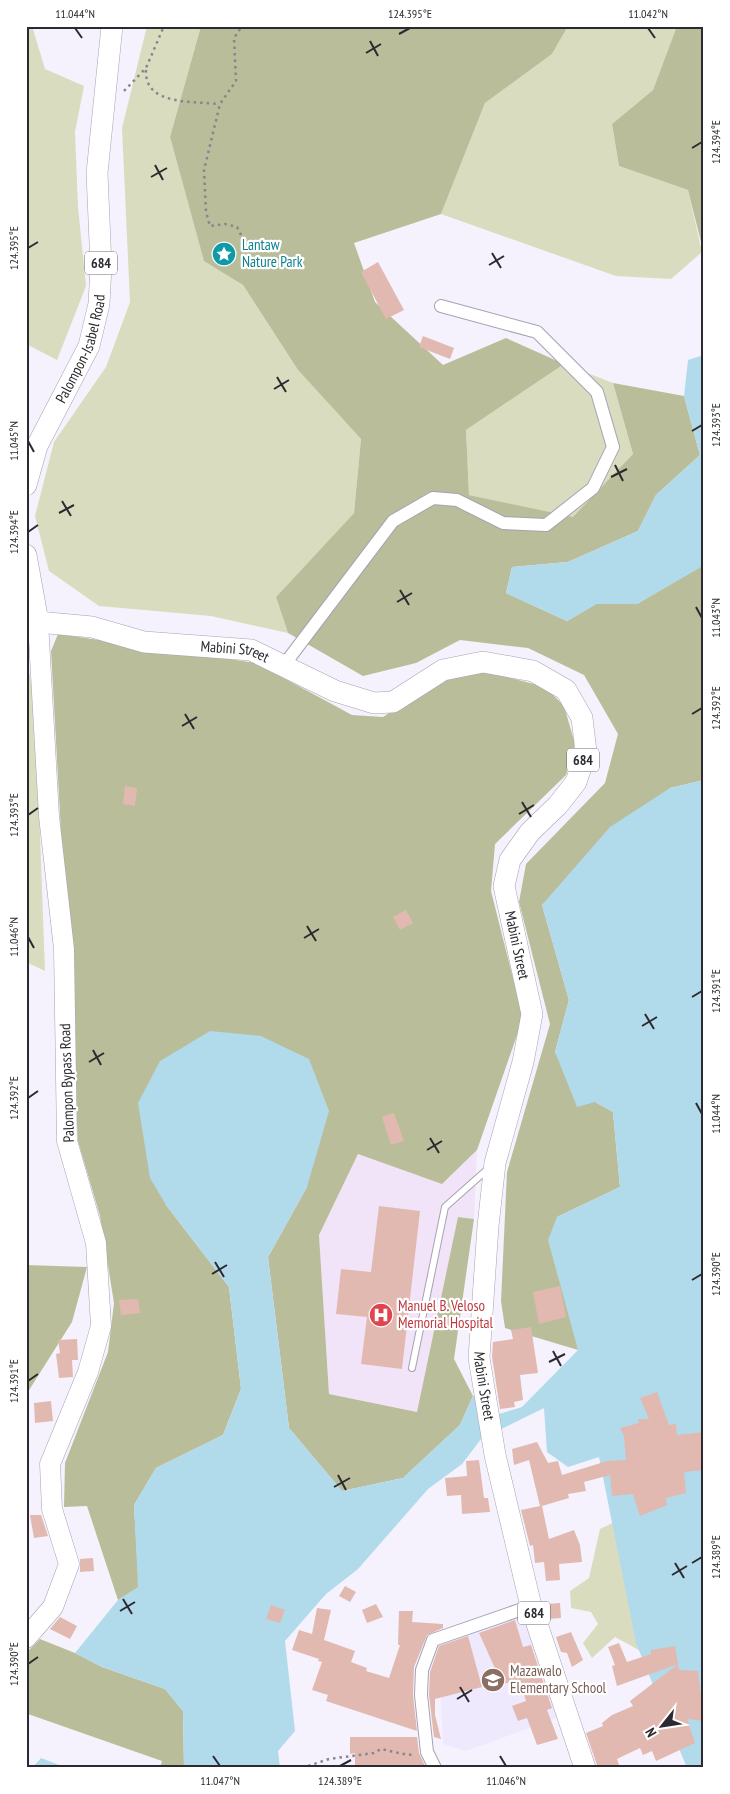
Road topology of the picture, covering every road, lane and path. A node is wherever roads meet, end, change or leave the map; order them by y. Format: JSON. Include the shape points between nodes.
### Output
{"nodes":[{"id":1,"x":112,"y":26,"type":"edge"},
{"id":2,"x":164,"y":26,"type":"edge"},
{"id":3,"x":242,"y":26,"type":"edge"},
{"id":4,"x":146,"y":68,"type":"junction"},
{"id":5,"x":121,"y":94,"type":"dead end"},
{"id":6,"x":220,"y":104,"type":"junction"},
{"id":7,"x":241,"y":235,"type":"dead end"},
{"id":8,"x":441,"y":306,"type":"dead end"},
{"id":9,"x":26,"y":485,"type":"edge"},
{"id":10,"x":26,"y":555,"type":"edge"},
{"id":11,"x":38,"y":622,"type":"junction"},
{"id":12,"x":284,"y":665,"type":"junction"},
{"id":13,"x":495,"y":1163,"type":"junction"},
{"id":14,"x":412,"y":1368,"type":"dead end"},
{"id":15,"x":531,"y":1606,"type":"junction"},
{"id":16,"x":26,"y":1638,"type":"edge"},
{"id":17,"x":427,"y":1752,"type":"junction"},
{"id":18,"x":302,"y":1768,"type":"edge"},
{"id":19,"x":435,"y":1768,"type":"edge"},
{"id":20,"x":585,"y":1768,"type":"edge"}],
"edges":[{"from":1,"to":9,"type":"highway","name":"Palompon-Isabel Road","number":"684","via":[[98,173],[99,304],[88,346],[37,446]]},
{"from":2,"to":4,"type":"path"},
{"from":3,"to":6,"type":"path","via":[[234,38],[236,81]]},
{"from":4,"to":5,"type":"path"},
{"from":4,"to":6,"type":"path","via":[[145,80],[155,94],[169,99]]},
{"from":6,"to":7,"type":"path","via":[[204,170],[206,212],[210,226],[225,224],[237,227]]},
{"from":8,"to":12,"type":"street","via":[[537,332],[597,392],[612,447],[593,488],[546,525],[504,522],[457,500],[433,498],[393,521]]},
{"from":10,"to":11,"type":"highway"},
{"from":11,"to":12,"type":"highway","name":"Mabini Street","number":"684","via":[[92,627],[144,642],[250,650]]},
{"from":11,"to":16,"type":"main road","name":"Palompon Bypass Road","via":[[49,816],[64,949],[67,1141],[96,1243],[101,1326],[88,1372],[50,1464],[52,1509],[69,1564],[53,1608]]},
{"from":12,"to":13,"type":"highway","name":"Mabini Street","number":"684","via":[[335,691],[374,703],[393,702],[443,670],[483,662],[532,671],[566,690],[582,718],[586,752],[576,782],[530,832],[510,860],[504,886],[532,1014],[523,1062]]},
{"from":13,"to":14,"type":"lane","via":[[445,1207]]},
{"from":13,"to":15,"type":"highway","name":"Mabini Street","number":"684","via":[[479,1358],[495,1455]]},
{"from":15,"to":17,"type":"street","via":[[433,1640],[422,1670]]},
{"from":15,"to":20,"type":"highway","name":"Mabini Street","number":"684"},
{"from":17,"to":18,"type":"path","via":[[408,1755],[381,1749]]},
{"from":17,"to":19,"type":"street"}]}
